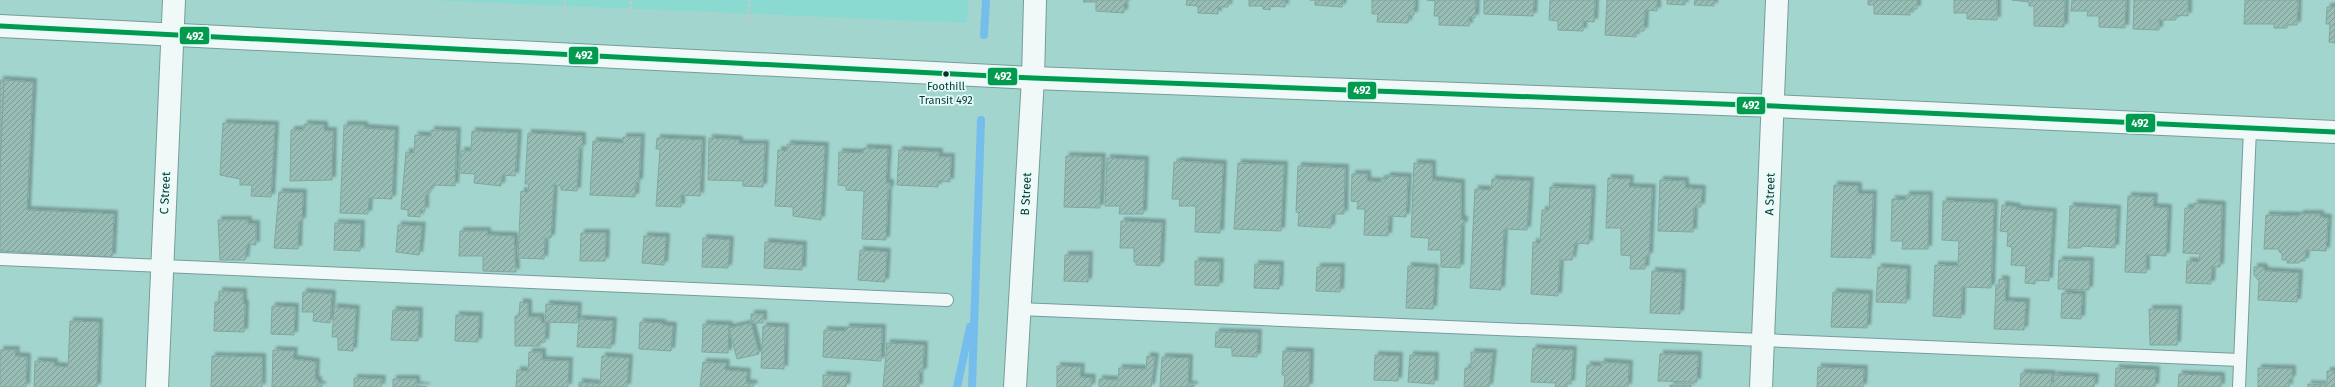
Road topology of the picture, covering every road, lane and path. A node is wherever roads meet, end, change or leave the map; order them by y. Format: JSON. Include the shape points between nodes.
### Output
{"nodes":[{"id":1,"x":174,"y":0,"type":"edge"},
{"id":2,"x":565,"y":0,"type":"edge"},
{"id":3,"x":631,"y":0,"type":"edge"},
{"id":4,"x":750,"y":0,"type":"edge"},
{"id":5,"x":1035,"y":0,"type":"edge"},
{"id":6,"x":1777,"y":0,"type":"edge"},
{"id":7,"x":564,"y":12,"type":"dead end"},
{"id":8,"x":630,"y":14,"type":"dead end"},
{"id":9,"x":749,"y":22,"type":"dead end"},
{"id":10,"x":0,"y":26,"type":"edge"},
{"id":11,"x":173,"y":36,"type":"junction"},
{"id":12,"x":1033,"y":78,"type":"junction"},
{"id":13,"x":1774,"y":106,"type":"junction"},
{"id":14,"x":2250,"y":129,"type":"junction"},
{"id":15,"x":2335,"y":132,"type":"edge"},
{"id":16,"x":0,"y":259,"type":"edge"},
{"id":17,"x":162,"y":266,"type":"junction"},
{"id":18,"x":947,"y":300,"type":"dead end"},
{"id":19,"x":1019,"y":309,"type":"junction"},
{"id":20,"x":1764,"y":340,"type":"junction"},
{"id":21,"x":2240,"y":360,"type":"junction"},
{"id":22,"x":157,"y":387,"type":"edge"},
{"id":23,"x":1015,"y":387,"type":"edge"},
{"id":24,"x":1761,"y":387,"type":"edge"},
{"id":25,"x":2239,"y":387,"type":"edge"}],
"edges":[{"from":1,"to":11,"type":"main road","name":"C Street"},
{"from":2,"to":7,"type":"path"},
{"from":3,"to":8,"type":"path"},
{"from":4,"to":9,"type":"path"},
{"from":5,"to":12,"type":"main road","name":"B Street"},
{"from":6,"to":13,"type":"main road","name":"A Street"},
{"from":10,"to":11,"type":"main road"},
{"from":11,"to":12,"type":"main road"},
{"from":11,"to":17,"type":"main road","name":"C Street"},
{"from":12,"to":13,"type":"main road"},
{"from":12,"to":19,"type":"main road","name":"B Street"},
{"from":13,"to":14,"type":"main road"},
{"from":13,"to":20,"type":"main road","name":"A Street"},
{"from":14,"to":15,"type":"main road"},
{"from":14,"to":21,"type":"lane"},
{"from":16,"to":17,"type":"lane"},
{"from":17,"to":18,"type":"lane"},
{"from":17,"to":22,"type":"main road","name":"C Street"},
{"from":19,"to":20,"type":"lane"},
{"from":19,"to":23,"type":"main road","name":"B Street"},
{"from":20,"to":21,"type":"lane"},
{"from":20,"to":24,"type":"main road","name":"A Street"},
{"from":21,"to":25,"type":"lane"}]}
